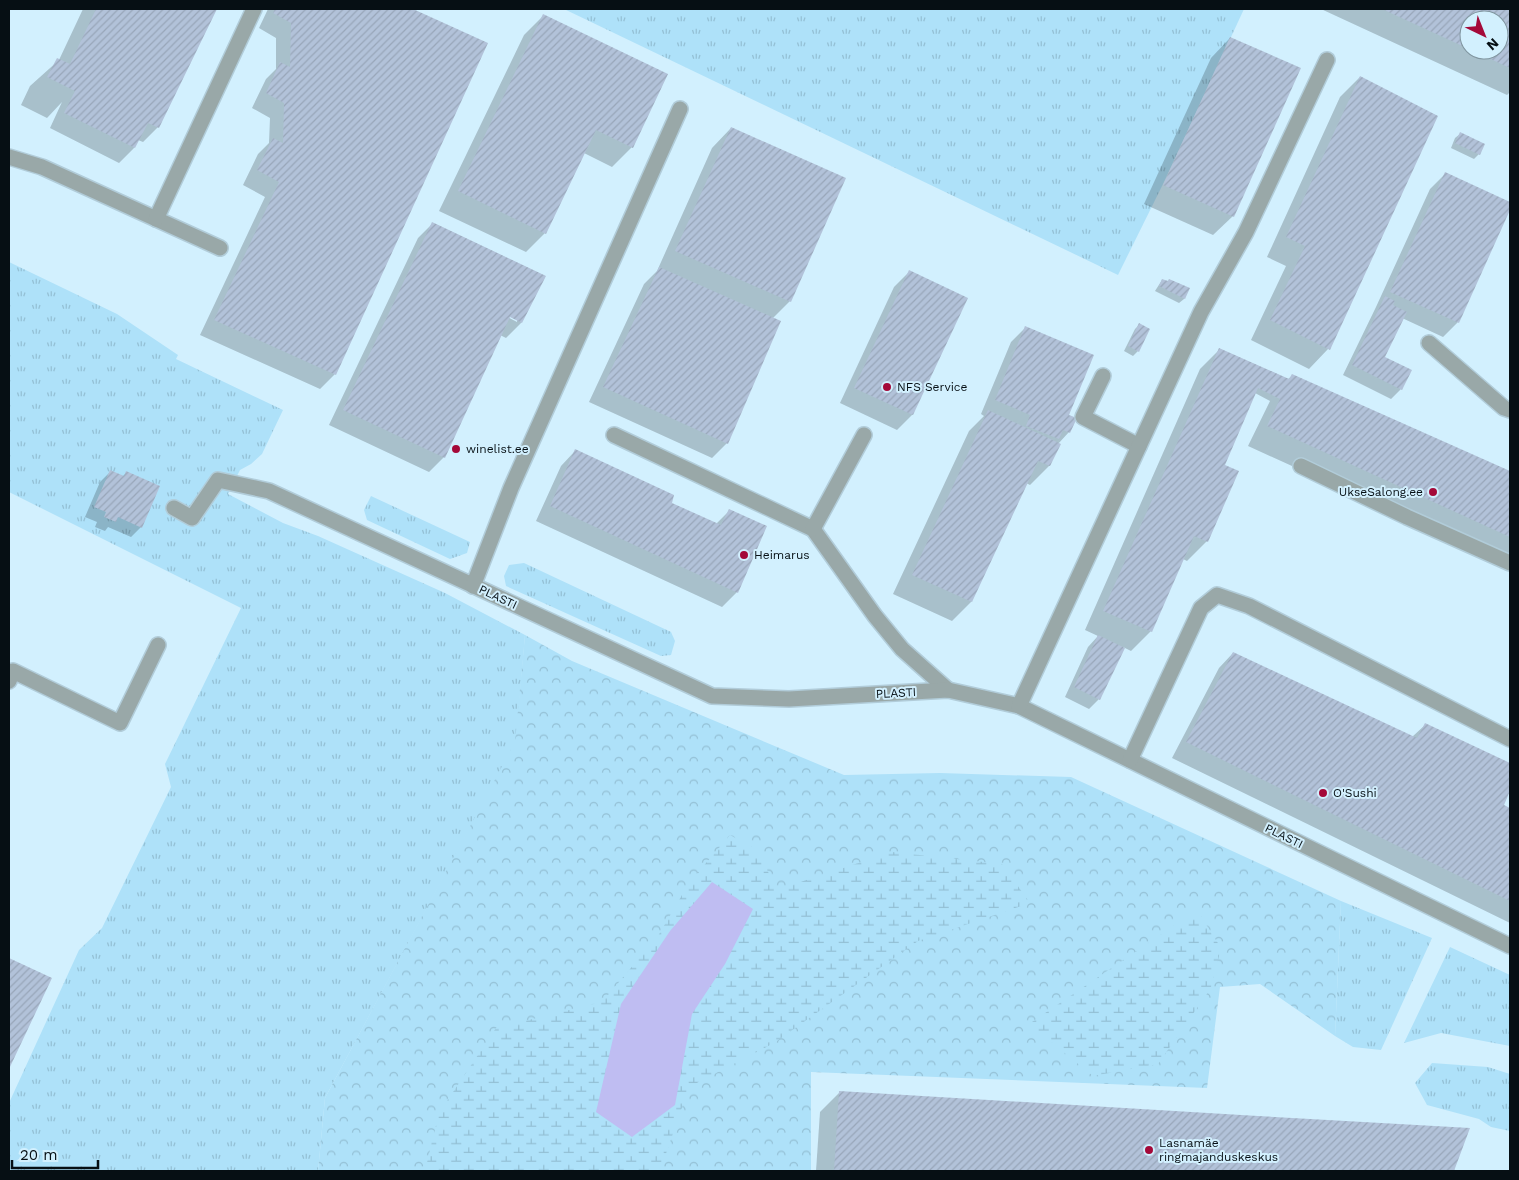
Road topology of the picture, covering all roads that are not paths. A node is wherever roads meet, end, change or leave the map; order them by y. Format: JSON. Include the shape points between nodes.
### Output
{"nodes":[{"id":1,"x":254,"y":9,"type":"edge"},
{"id":2,"x":1327,"y":60,"type":"dead end"},
{"id":3,"x":680,"y":109,"type":"dead end"},
{"id":4,"x":9,"y":157,"type":"edge"},
{"id":5,"x":156,"y":219,"type":"junction"},
{"id":6,"x":220,"y":248,"type":"dead end"},
{"id":7,"x":1429,"y":343,"type":"dead end"},
{"id":8,"x":1103,"y":376,"type":"dead end"},
{"id":9,"x":1510,"y":410,"type":"edge"},
{"id":10,"x":614,"y":435,"type":"dead end"},
{"id":11,"x":864,"y":435,"type":"dead end"},
{"id":12,"x":1139,"y":446,"type":"junction"},
{"id":13,"x":1301,"y":466,"type":"dead end"},
{"id":14,"x":174,"y":508,"type":"dead end"},
{"id":15,"x":813,"y":529,"type":"junction"},
{"id":16,"x":1510,"y":564,"type":"edge"},
{"id":17,"x":473,"y":586,"type":"junction"},
{"id":18,"x":158,"y":645,"type":"dead end"},
{"id":19,"x":9,"y":681,"type":"edge"},
{"id":20,"x":948,"y":690,"type":"junction"},
{"id":21,"x":1019,"y":706,"type":"junction"},
{"id":22,"x":1510,"y":739,"type":"edge"},
{"id":23,"x":1130,"y":760,"type":"junction"},
{"id":24,"x":1510,"y":946,"type":"edge"}],
"edges":[{"from":1,"to":5,"type":"lane"},
{"from":2,"to":12,"type":"lane","via":[[1246,232],[1201,312]]},
{"from":3,"to":17,"type":"lane","via":[[512,488]]},
{"from":4,"to":5,"type":"lane","via":[[42,167]]},
{"from":5,"to":6,"type":"lane"},
{"from":7,"to":9,"type":"lane"},
{"from":8,"to":12,"type":"lane","via":[[1083,417]]},
{"from":10,"to":15,"type":"lane"},
{"from":11,"to":15,"type":"lane"},
{"from":12,"to":21,"type":"lane"},
{"from":13,"to":16,"type":"lane"},
{"from":14,"to":17,"type":"lane","name":"PLASTI","via":[[192,518],[218,480],[269,492]]},
{"from":15,"to":20,"type":"lane","via":[[902,649]]},
{"from":17,"to":20,"type":"lane","name":"PLASTI","via":[[712,696],[789,699]]},
{"from":18,"to":19,"type":"lane","via":[[120,723],[13,672]]},
{"from":20,"to":21,"type":"lane","name":"PLASTI"},
{"from":21,"to":23,"type":"lane","name":"PLASTI"},
{"from":22,"to":23,"type":"lane","via":[[1249,606],[1217,595],[1201,608]]},
{"from":23,"to":24,"type":"lane","name":"PLASTI"}]}
